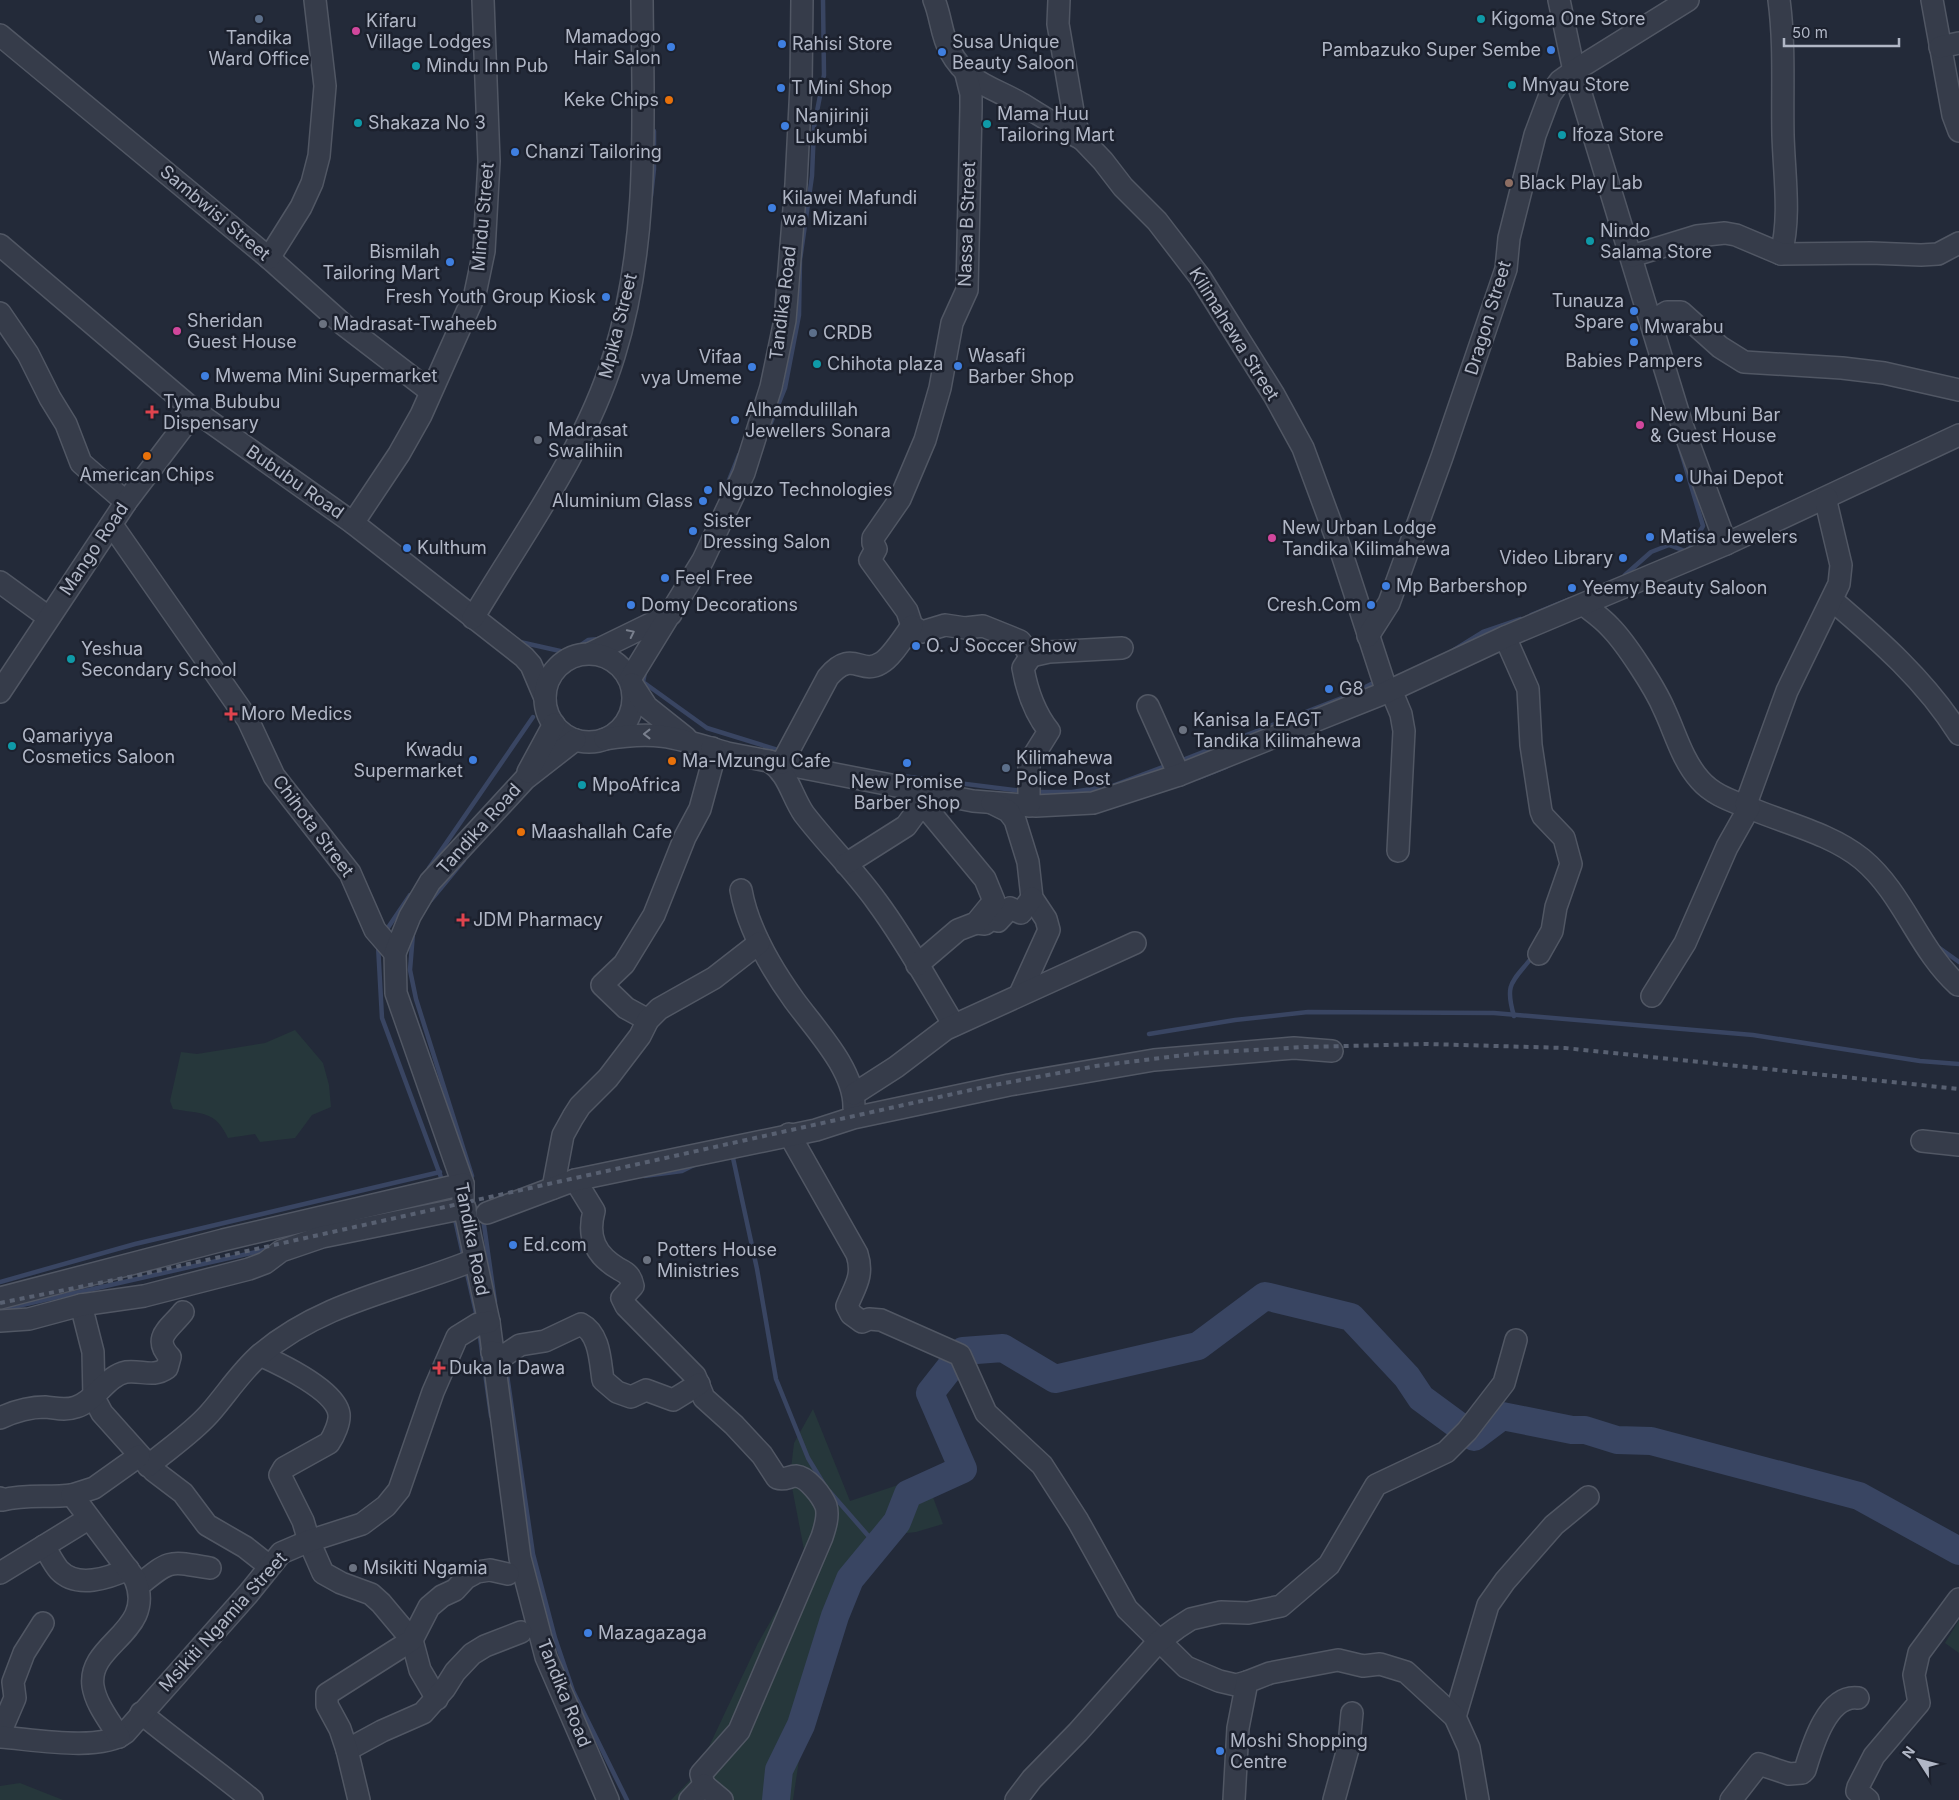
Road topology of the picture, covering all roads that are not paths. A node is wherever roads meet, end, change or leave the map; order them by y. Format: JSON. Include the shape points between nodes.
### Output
{"nodes":[{"id":1,"x":315,"y":0,"type":"edge"},
{"id":2,"x":483,"y":0,"type":"edge"},
{"id":3,"x":642,"y":0,"type":"edge"},
{"id":4,"x":802,"y":0,"type":"edge"},
{"id":5,"x":934,"y":0,"type":"edge"},
{"id":6,"x":1059,"y":0,"type":"edge"},
{"id":7,"x":1559,"y":0,"type":"edge"},
{"id":8,"x":1688,"y":0,"type":"edge"},
{"id":9,"x":1779,"y":0,"type":"edge"},
{"id":10,"x":1932,"y":0,"type":"edge"},
{"id":11,"x":0,"y":35,"type":"edge"},
{"id":12,"x":1950,"y":45,"type":"edge"},
{"id":13,"x":1574,"y":71,"type":"junction"},
{"id":14,"x":966,"y":74,"type":"junction"},
{"id":15,"x":1959,"y":131,"type":"edge"},
{"id":16,"x":1082,"y":139,"type":"junction"},
{"id":17,"x":1959,"y":244,"type":"edge"},
{"id":18,"x":0,"y":245,"type":"edge"},
{"id":19,"x":1781,"y":254,"type":"junction"},
{"id":20,"x":1632,"y":256,"type":"junction"},
{"id":21,"x":269,"y":258,"type":"junction"},
{"id":22,"x":0,"y":313,"type":"edge"},
{"id":23,"x":1652,"y":321,"type":"junction"},
{"id":24,"x":1959,"y":390,"type":"edge"},
{"id":25,"x":430,"y":391,"type":"junction"},
{"id":26,"x":195,"y":411,"type":"junction"},
{"id":27,"x":1959,"y":435,"type":"edge"},
{"id":28,"x":1827,"y":498,"type":"junction"},
{"id":29,"x":126,"y":502,"type":"junction"},
{"id":30,"x":353,"y":523,"type":"junction"},
{"id":31,"x":112,"y":525,"type":"junction"},
{"id":32,"x":1726,"y":544,"type":"junction"},
{"id":33,"x":0,"y":582,"type":"edge"},
{"id":34,"x":1832,"y":600,"type":"junction"},
{"id":35,"x":1584,"y":605,"type":"junction"},
{"id":36,"x":671,"y":614,"type":"junction"},
{"id":37,"x":48,"y":617,"type":"junction"},
{"id":38,"x":473,"y":618,"type":"junction"},
{"id":39,"x":912,"y":626,"type":"junction"},
{"id":40,"x":1368,"y":636,"type":"junction"},
{"id":41,"x":1505,"y":637,"type":"junction"},
{"id":42,"x":1122,"y":648,"type":"dead end"},
{"id":43,"x":582,"y":655,"type":"junction"},
{"id":44,"x":1031,"y":656,"type":"junction"},
{"id":45,"x":524,"y":657,"type":"junction"},
{"id":46,"x":631,"y":681,"type":"junction"},
{"id":47,"x":1389,"y":691,"type":"junction"},
{"id":48,"x":0,"y":692,"type":"edge"},
{"id":49,"x":545,"y":698,"type":"junction"},
{"id":50,"x":1148,"y":706,"type":"dead end"},
{"id":51,"x":554,"y":724,"type":"junction"},
{"id":52,"x":1959,"y":734,"type":"edge"},
{"id":53,"x":605,"y":739,"type":"junction"},
{"id":54,"x":688,"y":739,"type":"junction"},
{"id":55,"x":575,"y":740,"type":"junction"},
{"id":56,"x":712,"y":748,"type":"junction"},
{"id":57,"x":776,"y":762,"type":"junction"},
{"id":58,"x":1179,"y":776,"type":"junction"},
{"id":59,"x":525,"y":779,"type":"junction"},
{"id":60,"x":927,"y":798,"type":"junction"},
{"id":61,"x":990,"y":802,"type":"junction"},
{"id":62,"x":1029,"y":806,"type":"junction"},
{"id":63,"x":1749,"y":808,"type":"junction"},
{"id":64,"x":1398,"y":851,"type":"dead end"},
{"id":65,"x":846,"y":864,"type":"junction"},
{"id":66,"x":741,"y":890,"type":"dead end"},
{"id":67,"x":1032,"y":898,"type":"junction"},
{"id":68,"x":976,"y":923,"type":"junction"},
{"id":69,"x":760,"y":943,"type":"junction"},
{"id":70,"x":1135,"y":943,"type":"dead end"},
{"id":71,"x":395,"y":953,"type":"junction"},
{"id":72,"x":1539,"y":954,"type":"dead end"},
{"id":73,"x":917,"y":965,"type":"junction"},
{"id":74,"x":1958,"y":985,"type":"edge"},
{"id":75,"x":1020,"y":994,"type":"junction"},
{"id":76,"x":1652,"y":996,"type":"dead end"},
{"id":77,"x":648,"y":1020,"type":"junction"},
{"id":78,"x":954,"y":1025,"type":"junction"},
{"id":79,"x":1332,"y":1052,"type":"dead end"},
{"id":80,"x":854,"y":1094,"type":"junction"},
{"id":81,"x":853,"y":1118,"type":"junction"},
{"id":82,"x":788,"y":1134,"type":"junction"},
{"id":83,"x":1922,"y":1141,"type":"dead end"},
{"id":84,"x":1959,"y":1145,"type":"edge"},
{"id":85,"x":575,"y":1180,"type":"junction"},
{"id":86,"x":463,"y":1184,"type":"junction"},
{"id":87,"x":553,"y":1188,"type":"junction"},
{"id":88,"x":465,"y":1208,"type":"junction"},
{"id":89,"x":488,"y":1213,"type":"dead end"},
{"id":90,"x":474,"y":1260,"type":"junction"},
{"id":91,"x":0,"y":1298,"type":"edge"},
{"id":92,"x":81,"y":1305,"type":"junction"},
{"id":93,"x":184,"y":1312,"type":"dead end"},
{"id":94,"x":0,"y":1321,"type":"edge"},
{"id":95,"x":489,"y":1322,"type":"junction"},
{"id":96,"x":1516,"y":1340,"type":"dead end"},
{"id":97,"x":492,"y":1352,"type":"junction"},
{"id":98,"x":260,"y":1355,"type":"junction"},
{"id":99,"x":699,"y":1384,"type":"junction"},
{"id":100,"x":94,"y":1398,"type":"junction"},
{"id":101,"x":0,"y":1418,"type":"edge"},
{"id":102,"x":143,"y":1461,"type":"junction"},
{"id":103,"x":72,"y":1495,"type":"junction"},
{"id":104,"x":1588,"y":1496,"type":"dead end"},
{"id":105,"x":0,"y":1498,"type":"edge"},
{"id":106,"x":88,"y":1519,"type":"junction"},
{"id":107,"x":309,"y":1541,"type":"junction"},
{"id":108,"x":44,"y":1546,"type":"junction"},
{"id":109,"x":269,"y":1566,"type":"junction"},
{"id":110,"x":210,"y":1568,"type":"dead end"},
{"id":111,"x":0,"y":1573,"type":"edge"},
{"id":112,"x":508,"y":1574,"type":"dead end"},
{"id":113,"x":133,"y":1578,"type":"junction"},
{"id":114,"x":1959,"y":1599,"type":"edge"},
{"id":115,"x":43,"y":1623,"type":"dead end"},
{"id":116,"x":520,"y":1632,"type":"dead end"},
{"id":117,"x":412,"y":1640,"type":"junction"},
{"id":118,"x":1158,"y":1642,"type":"junction"},
{"id":119,"x":1247,"y":1682,"type":"junction"},
{"id":120,"x":1858,"y":1698,"type":"dead end"},
{"id":121,"x":436,"y":1699,"type":"junction"},
{"id":122,"x":141,"y":1713,"type":"junction"},
{"id":123,"x":1352,"y":1713,"type":"dead end"},
{"id":124,"x":1455,"y":1717,"type":"junction"},
{"id":125,"x":0,"y":1732,"type":"edge"},
{"id":126,"x":0,"y":1736,"type":"edge"},
{"id":127,"x":119,"y":1737,"type":"junction"},
{"id":128,"x":347,"y":1750,"type":"junction"},
{"id":129,"x":697,"y":1793,"type":"edge"},
{"id":130,"x":252,"y":1800,"type":"edge"},
{"id":131,"x":359,"y":1800,"type":"edge"},
{"id":132,"x":608,"y":1800,"type":"edge"},
{"id":133,"x":722,"y":1800,"type":"edge"},
{"id":134,"x":1016,"y":1800,"type":"edge"},
{"id":135,"x":1234,"y":1800,"type":"edge"},
{"id":136,"x":1334,"y":1800,"type":"edge"},
{"id":137,"x":1478,"y":1800,"type":"edge"},
{"id":138,"x":1731,"y":1800,"type":"edge"},
{"id":139,"x":1868,"y":1800,"type":"edge"}],
"edges":[{"from":1,"to":21,"type":"street","via":[[325,86],[319,156],[301,207]]},
{"from":2,"to":25,"type":"street","name":"Mindu Street","via":[[489,161],[484,251],[475,294]]},
{"from":3,"to":38,"type":"street","name":"Mpika Street","via":[[642,186],[631,287],[614,356],[589,420],[561,476]]},
{"from":4,"to":36,"type":"street","name":"Tandika Road","via":[[796,184],[785,320],[771,387],[744,473],[703,560]]},
{"from":5,"to":14,"type":"street","via":[[945,42]]},
{"from":6,"to":16,"type":"street","name":"Kilimahewa Street","via":[[1058,24],[1075,123]]},
{"from":7,"to":13,"type":"street"},
{"from":8,"to":13,"type":"street","name":"Dragon Street"},
{"from":9,"to":19,"type":"street","via":[[1784,44],[1786,215]]},
{"from":10,"to":12,"type":"street"},
{"from":11,"to":21,"type":"street","name":"Sambwisi Street"},
{"from":12,"to":15,"type":"street","via":[[1953,115]]},
{"from":13,"to":20,"type":"street"},
{"from":13,"to":40,"type":"street","name":"Dragon Street","via":[[1560,81],[1550,95],[1509,238],[1506,269],[1389,603]]},
{"from":14,"to":16,"type":"street"},
{"from":14,"to":39,"type":"street","name":"Nassa B Street","via":[[971,101],[967,290],[952,323],[940,388],[925,440],[900,499],[875,535],[873,543],[876,548],[871,557],[871,563],[907,610]]},
{"from":16,"to":40,"type":"street","name":"Kilimahewa Street","via":[[1157,221],[1200,277],[1274,395],[1303,448]]},
{"from":17,"to":19,"type":"street","via":[[1938,254],[1922,255]]},
{"from":18,"to":26,"type":"street","name":"Bububu Road"},
{"from":19,"to":20,"type":"street","via":[[1725,233],[1698,236]]},
{"from":20,"to":23,"type":"street"},
{"from":21,"to":25,"type":"street","name":"Sambwisi Street","via":[[344,325]]},
{"from":22,"to":29,"type":"street","via":[[28,354],[66,424],[81,463]]},
{"from":23,"to":24,"type":"street","via":[[1667,312],[1681,312],[1720,347],[1744,362],[1876,372]]},
{"from":23,"to":32,"type":"street","via":[[1682,425]]},
{"from":25,"to":30,"type":"street","name":"Mindu Street","via":[[421,415],[399,454]]},
{"from":26,"to":29,"type":"street","name":"Mango Road"},
{"from":26,"to":30,"type":"street","name":"Bububu Road"},
{"from":27,"to":28,"type":"street"},
{"from":28,"to":32,"type":"street"},
{"from":28,"to":34,"type":"street","via":[[1826,506],[1841,565]]},
{"from":29,"to":31,"type":"street","name":"Mango Road"},
{"from":30,"to":38,"type":"street","name":"Bububu Road"},
{"from":31,"to":37,"type":"street","name":"Mango Road"},
{"from":31,"to":71,"type":"street","name":"Chihota Street","via":[[248,720],[274,776],[350,873],[375,930]]},
{"from":32,"to":35,"type":"street"},
{"from":33,"to":37,"type":"street"},
{"from":34,"to":52,"type":"street","via":[[1883,644],[1929,692]]},
{"from":34,"to":63,"type":"street","via":[[1787,691],[1746,804]]},
{"from":35,"to":41,"type":"street"},
{"from":35,"to":63,"type":"street","via":[[1612,628],[1641,669],[1698,778],[1724,799]]},
{"from":43,"to":36,"type":"street","one_way":true},
{"from":36,"to":46,"type":"street","name":"Tandika Road"},
{"from":37,"to":48,"type":"street","name":"Mango Road"},
{"from":38,"to":45,"type":"street","name":"Bububu Road"},
{"from":39,"to":44,"type":"street","via":[[922,632],[945,625],[983,626],[1020,641]]},
{"from":39,"to":57,"type":"street","via":[[881,664],[870,666],[846,662],[837,667]]},
{"from":40,"to":47,"type":"street","name":"Kilimahewa Street"},
{"from":41,"to":47,"type":"street"},
{"from":41,"to":72,"type":"street","via":[[1528,689],[1531,745],[1541,811],[1564,838],[1571,864],[1556,907],[1552,931]]},
{"from":42,"to":44,"type":"street"},
{"from":43,"to":45,"type":"street","via":[[536,662]]},
{"from":43,"to":46,"type":"street","via":[[614,661]]},
{"from":43,"to":49,"type":"street","via":[[558,666],[548,681]]},
{"from":44,"to":62,"type":"street","via":[[1023,668],[1024,676],[1036,712],[1049,731],[1029,764]]},
{"from":45,"to":49,"type":"street","via":[[531,665]]},
{"from":46,"to":53,"type":"street","via":[[634,700],[629,716],[620,730]]},
{"from":46,"to":54,"type":"street","via":[[647,707]]},
{"from":47,"to":58,"type":"street"},
{"from":47,"to":64,"type":"street","name":"Kilimahewa Street","via":[[1401,714],[1404,731]]},
{"from":49,"to":51,"type":"street","via":[[547,712]]},
{"from":50,"to":58,"type":"street"},
{"from":51,"to":55,"type":"street"},
{"from":51,"to":59,"type":"street"},
{"from":54,"to":53,"type":"street","one_way":true,"via":[[662,734],[632,734]]},
{"from":53,"to":55,"type":"street","via":[[591,742]]},
{"from":54,"to":56,"type":"street"},
{"from":55,"to":59,"type":"street","name":"Tandika Road"},
{"from":56,"to":57,"type":"street"},
{"from":56,"to":77,"type":"street","via":[[715,754],[700,809],[685,836],[654,915],[624,964],[602,985],[626,1008]]},
{"from":57,"to":60,"type":"street"},
{"from":57,"to":65,"type":"street","via":[[800,807]]},
{"from":58,"to":62,"type":"street","via":[[1093,803]]},
{"from":59,"to":71,"type":"street","name":"Tandika Road","via":[[430,882],[410,916]]},
{"from":60,"to":61,"type":"street"},
{"from":60,"to":65,"type":"street","via":[[906,826]]},
{"from":60,"to":68,"type":"street","via":[[990,888],[994,901]]},
{"from":61,"to":62,"type":"street"},
{"from":61,"to":67,"type":"street","via":[[1008,811],[1015,820],[1028,862]]},
{"from":63,"to":74,"type":"street","via":[[1837,843],[1862,859],[1892,889],[1928,952]]},
{"from":63,"to":76,"type":"street","via":[[1727,846],[1685,942]]},
{"from":65,"to":73,"type":"street","via":[[877,900]]},
{"from":66,"to":69,"type":"street","via":[[744,908]]},
{"from":67,"to":68,"type":"street","via":[[1021,912],[1010,908],[998,921]]},
{"from":67,"to":75,"type":"street","via":[[1046,919],[1049,930]]},
{"from":68,"to":73,"type":"street","via":[[958,930]]},
{"from":69,"to":77,"type":"street","via":[[714,978],[659,1009]]},
{"from":69,"to":80,"type":"street","via":[[795,1000],[832,1050]]},
{"from":70,"to":75,"type":"street"},
{"from":71,"to":86,"type":"street","name":"Tandika Road","via":[[396,993]]},
{"from":73,"to":78,"type":"street"},
{"from":75,"to":78,"type":"street"},
{"from":77,"to":87,"type":"street","via":[[608,1078],[573,1117],[563,1135]]},
{"from":78,"to":80,"type":"street"},
{"from":79,"to":81,"type":"street","via":[[1294,1048],[1154,1060],[1009,1085]]},
{"from":80,"to":81,"type":"street"},
{"from":81,"to":82,"type":"street","via":[[816,1130]]},
{"from":82,"to":85,"type":"street"},
{"from":82,"to":118,"type":"street","via":[[862,1268],[847,1306],[851,1314],[862,1322],[881,1320],[960,1355],[986,1413],[1042,1465],[1078,1521],[1119,1598]]},
{"from":83,"to":84,"type":"street"},
{"from":85,"to":87,"type":"street"},
{"from":85,"to":99,"type":"street","via":[[594,1211],[590,1228],[592,1242],[632,1280],[633,1286],[622,1295],[623,1302],[678,1357]]},
{"from":86,"to":88,"type":"street","name":"Tandika Road"},
{"from":86,"to":91,"type":"street","via":[[223,1240]]},
{"from":87,"to":89,"type":"street"},
{"from":88,"to":90,"type":"street","name":"Tandika Road"},
{"from":88,"to":92,"type":"street","via":[[322,1237],[281,1251],[249,1269],[144,1296]]},
{"from":90,"to":95,"type":"street","name":"Tandika Road"},
{"from":90,"to":98,"type":"street","via":[[348,1302],[318,1316]]},
{"from":92,"to":94,"type":"street","via":[[29,1318]]},
{"from":92,"to":100,"type":"street","via":[[93,1352]]},
{"from":93,"to":100,"type":"street","via":[[168,1328],[161,1341],[170,1357],[167,1368],[148,1375],[126,1372],[108,1383]]},
{"from":95,"to":97,"type":"street","name":"Tandika Road"},
{"from":95,"to":107,"type":"street","name":"Msikiti Ngamia Street","via":[[478,1324],[457,1336],[433,1392],[399,1490],[386,1506],[362,1524]]},
{"from":96,"to":118,"type":"street","via":[[1504,1383],[1467,1431],[1446,1452],[1376,1485],[1329,1565],[1281,1606],[1248,1613],[1221,1612],[1191,1619]]},
{"from":97,"to":99,"type":"street","via":[[505,1355],[520,1346],[545,1341],[581,1324],[590,1331],[599,1348],[603,1380],[617,1392],[631,1397],[646,1390],[673,1400]]},
{"from":97,"to":132,"type":"street","name":"Tandika Road","via":[[520,1558],[546,1657]]},
{"from":98,"to":102,"type":"street","via":[[207,1416]]},
{"from":98,"to":107,"type":"street","via":[[319,1388],[335,1402],[339,1413],[329,1443],[284,1468],[280,1475],[303,1521]]},
{"from":99,"to":129,"type":"street","via":[[704,1398],[762,1455],[777,1478],[784,1480],[795,1476],[810,1484],[826,1507],[827,1523],[739,1731],[701,1774]]},
{"from":100,"to":101,"type":"street","via":[[74,1408],[34,1408]]},
{"from":100,"to":102,"type":"street","via":[[102,1413]]},
{"from":102,"to":103,"type":"street","via":[[94,1488]]},
{"from":102,"to":109,"type":"street","via":[[183,1494],[208,1525]]},
{"from":103,"to":105,"type":"street"},
{"from":103,"to":106,"type":"street"},
{"from":104,"to":124,"type":"street","via":[[1554,1525],[1488,1605]]},
{"from":106,"to":108,"type":"street"},
{"from":106,"to":113,"type":"street"},
{"from":107,"to":109,"type":"street","name":"Msikiti Ngamia Street","via":[[287,1549]]},
{"from":107,"to":117,"type":"street","via":[[323,1573],[371,1594]]},
{"from":108,"to":111,"type":"street"},
{"from":108,"to":113,"type":"street","via":[[59,1569],[72,1576],[97,1580]]},
{"from":109,"to":122,"type":"street","name":"Msikiti Ngamia Street"},
{"from":110,"to":113,"type":"street","via":[[174,1562]]},
{"from":112,"to":117,"type":"street","via":[[490,1570],[466,1578],[429,1608]]},
{"from":113,"to":127,"type":"street","via":[[141,1603],[126,1631],[100,1659],[93,1674],[95,1694]]},
{"from":114,"to":139,"type":"street","via":[[1920,1653],[1914,1675],[1919,1703],[1874,1756],[1858,1787],[1857,1791]]},
{"from":115,"to":125,"type":"street","via":[[24,1653],[13,1682],[15,1698]]},
{"from":116,"to":121,"type":"street","via":[[472,1654]]},
{"from":117,"to":121,"type":"street","via":[[420,1670]]},
{"from":117,"to":128,"type":"street","via":[[325,1697]]},
{"from":118,"to":119,"type":"street","via":[[1186,1667],[1205,1676],[1236,1685]]},
{"from":118,"to":134,"type":"street"},
{"from":119,"to":124,"type":"street","via":[[1270,1673],[1338,1660],[1363,1666],[1380,1664],[1406,1672]]},
{"from":119,"to":135,"type":"street","via":[[1238,1728]]},
{"from":120,"to":138,"type":"street","via":[[1849,1696],[1831,1712],[1817,1733],[1802,1773],[1789,1774],[1759,1764]]},
{"from":121,"to":128,"type":"street","via":[[424,1713]]},
{"from":122,"to":127,"type":"street","name":"Msikiti Ngamia Street"},
{"from":122,"to":130,"type":"street"},
{"from":123,"to":136,"type":"street","via":[[1348,1745]]},
{"from":124,"to":137,"type":"street","via":[[1469,1748]]},
{"from":126,"to":127,"type":"street","via":[[92,1744]]},
{"from":128,"to":131,"type":"street"},
{"from":129,"to":133,"type":"street"}]}
